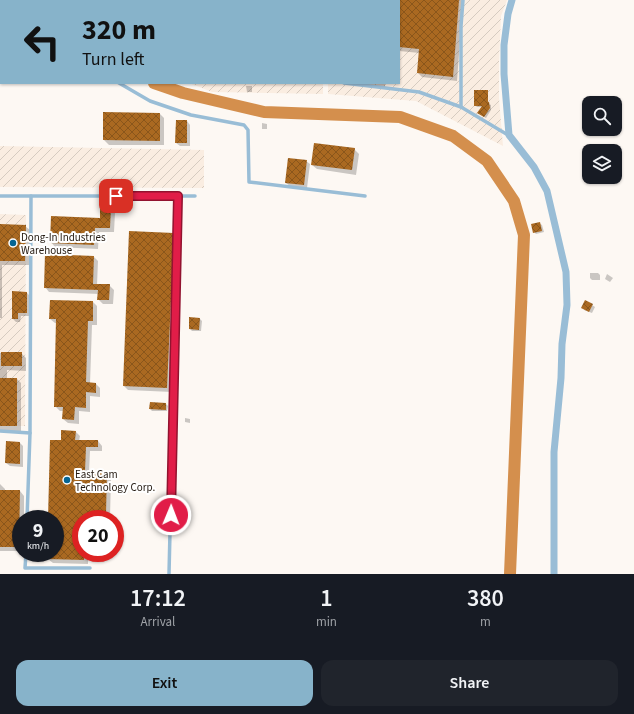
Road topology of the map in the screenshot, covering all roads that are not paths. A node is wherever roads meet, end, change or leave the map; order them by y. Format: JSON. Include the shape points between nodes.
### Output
{"nodes":[{"id":1,"x":463,"y":0,"type":"edge"},
{"id":2,"x":512,"y":0,"type":"edge"},
{"id":3,"x":121,"y":84,"type":"edge"},
{"id":4,"x":352,"y":84,"type":"edge"},
{"id":5,"x":461,"y":107,"type":"junction"},
{"id":6,"x":509,"y":135,"type":"junction"},
{"id":7,"x":0,"y":196,"type":"edge"},
{"id":8,"x":31,"y":196,"type":"junction"},
{"id":9,"x":178,"y":196,"type":"junction"},
{"id":10,"x":196,"y":196,"type":"dead end"},
{"id":11,"x":365,"y":196,"type":"dead end"},
{"id":12,"x":0,"y":431,"type":"edge"},
{"id":13,"x":30,"y":433,"type":"junction"},
{"id":14,"x":27,"y":510,"type":"edge"},
{"id":15,"x":25,"y":562,"type":"edge"},
{"id":16,"x":90,"y":568,"type":"dead end"},
{"id":17,"x":169,"y":574,"type":"edge"},
{"id":18,"x":554,"y":574,"type":"edge"}],
"edges":[{"from":1,"to":5,"type":"lane"},
{"from":2,"to":6,"type":"street","via":[[504,44]]},
{"from":3,"to":11,"type":"lane","via":[[150,101],[191,115],[244,125],[248,130],[249,182]]},
{"from":4,"to":5,"type":"lane","via":[[419,92]]},
{"from":5,"to":6,"type":"lane"},
{"from":6,"to":18,"type":"street","via":[[534,167],[547,191],[566,272],[567,305],[554,452]]},
{"from":7,"to":8,"type":"lane"},
{"from":8,"to":9,"type":"lane"},
{"from":8,"to":13,"type":"lane"},
{"from":9,"to":10,"type":"lane"},
{"from":9,"to":17,"type":"lane"},
{"from":12,"to":13,"type":"lane"},
{"from":13,"to":14,"type":"lane"},
{"from":15,"to":16,"type":"lane","via":[[25,568]]}]}
